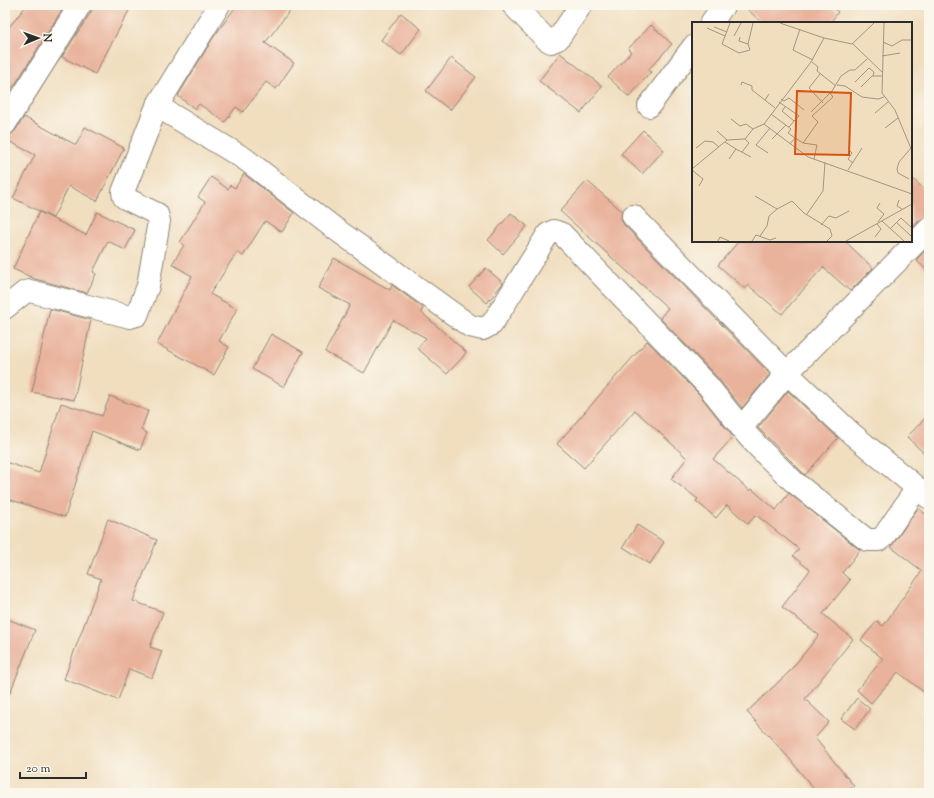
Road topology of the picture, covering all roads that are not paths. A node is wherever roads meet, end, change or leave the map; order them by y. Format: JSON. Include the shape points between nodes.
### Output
{"nodes":[{"id":1,"x":80,"y":5,"type":"edge"},
{"id":2,"x":219,"y":5,"type":"edge"},
{"id":3,"x":513,"y":5,"type":"edge"},
{"id":4,"x":581,"y":5,"type":"edge"},
{"id":5,"x":724,"y":5,"type":"edge"},
{"id":6,"x":712,"y":22,"type":"edge"},
{"id":7,"x":692,"y":48,"type":"edge"},
{"id":8,"x":157,"y":106,"type":"junction"},
{"id":9,"x":649,"y":106,"type":"dead end"},
{"id":10,"x":5,"y":124,"type":"edge"},
{"id":11,"x":633,"y":216,"type":"dead end"},
{"id":12,"x":929,"y":229,"type":"edge"},
{"id":13,"x":5,"y":308,"type":"edge"},
{"id":14,"x":787,"y":373,"type":"junction"},
{"id":15,"x":742,"y":427,"type":"junction"},
{"id":16,"x":923,"y":492,"type":"edge"}],
"edges":[{"from":1,"to":10,"type":"street"},
{"from":2,"to":8,"type":"street"},
{"from":3,"to":4,"type":"street","via":[[551,42],[561,34]]},
{"from":5,"to":6,"type":"street"},
{"from":7,"to":9,"type":"street"},
{"from":8,"to":13,"type":"street","via":[[123,192],[127,199],[157,214],[159,221],[149,282],[137,315],[130,317],[30,291]]},
{"from":8,"to":15,"type":"street","via":[[246,159],[386,266],[477,329],[488,328],[492,324],[548,234],[554,231],[562,234],[708,386]]},
{"from":11,"to":14,"type":"street"},
{"from":12,"to":14,"type":"street"},
{"from":14,"to":15,"type":"street"},
{"from":14,"to":16,"type":"street","via":[[852,434]]},
{"from":15,"to":16,"type":"street","via":[[793,482],[867,540],[879,540],[884,536]]}]}
